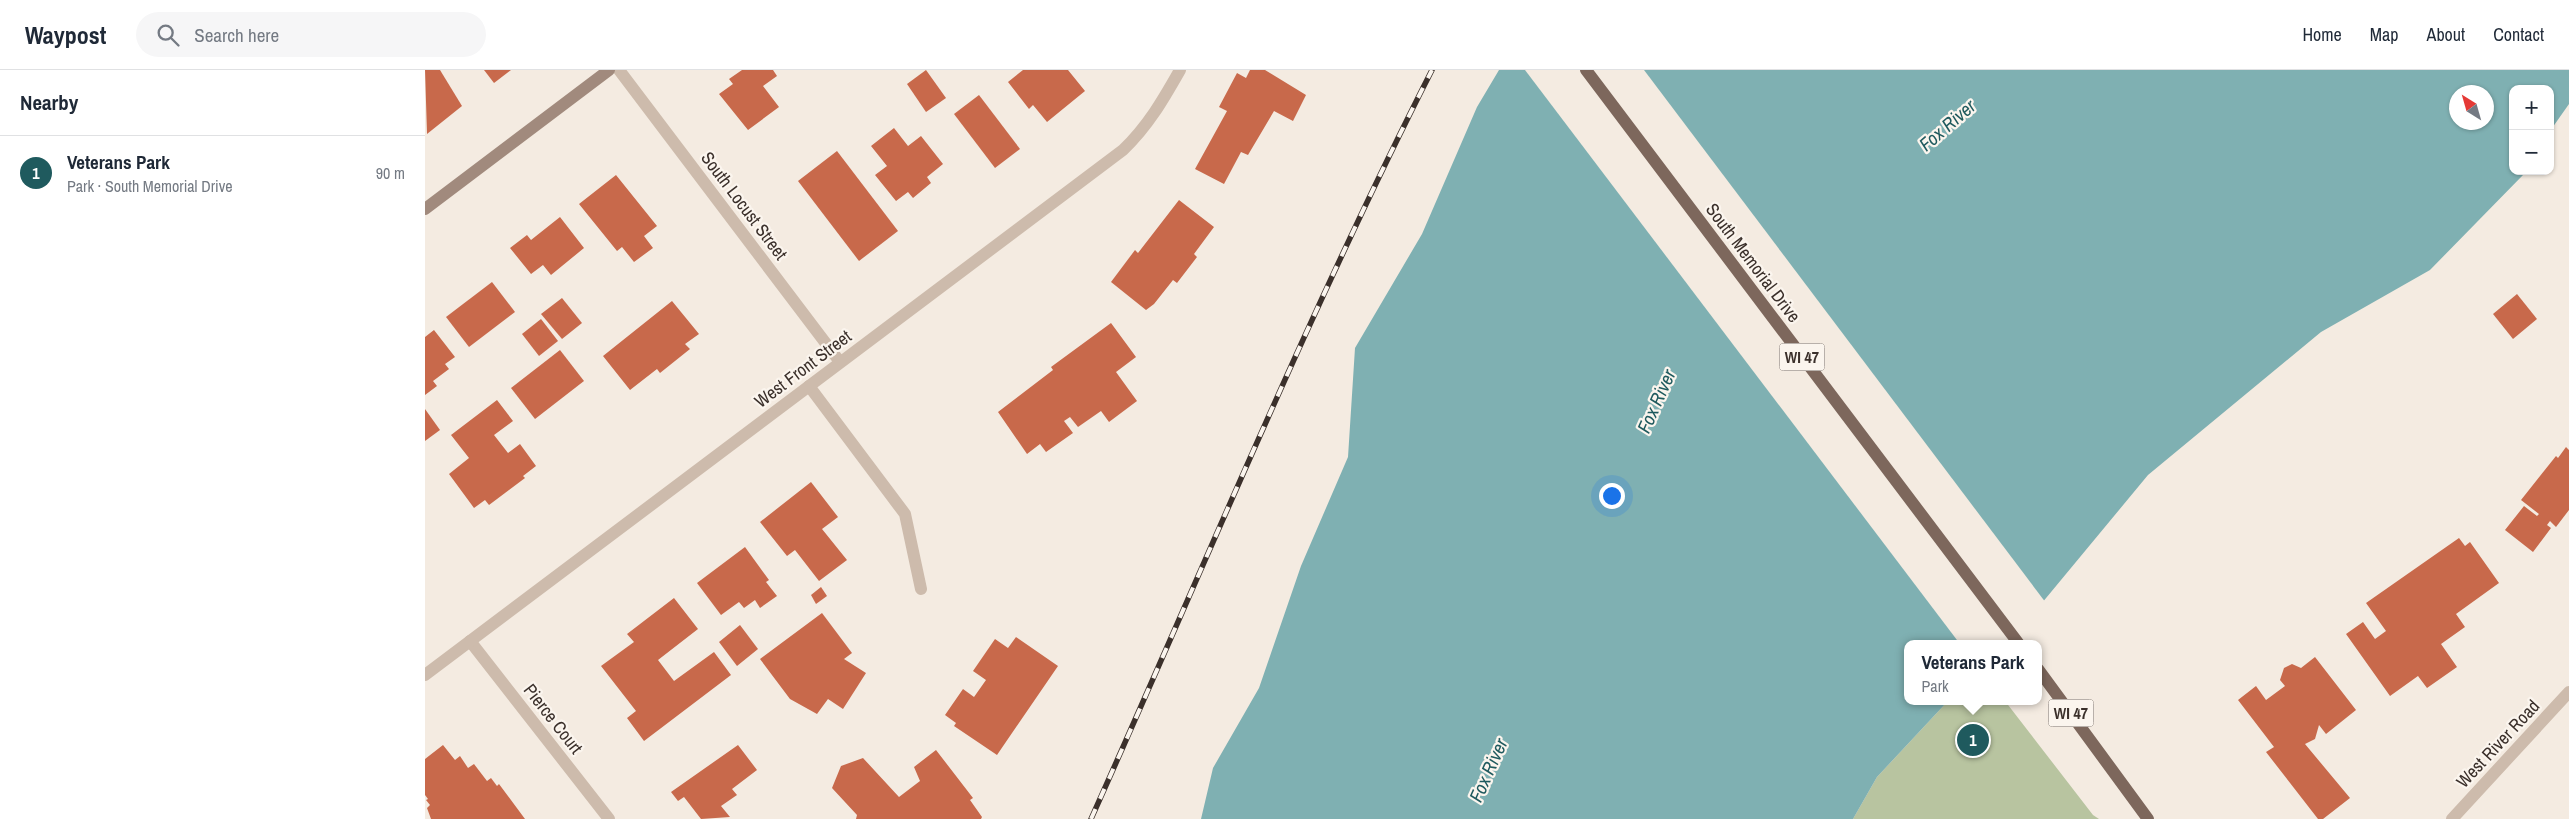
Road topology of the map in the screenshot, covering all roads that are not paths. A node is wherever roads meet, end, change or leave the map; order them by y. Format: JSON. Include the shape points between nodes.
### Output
{"nodes":[{"id":1,"x":609,"y":70,"type":"edge"},
{"id":2,"x":619,"y":70,"type":"edge"},
{"id":3,"x":1180,"y":70,"type":"edge"},
{"id":4,"x":1586,"y":70,"type":"edge"},
{"id":5,"x":425,"y":209,"type":"edge"},
{"id":6,"x":840,"y":362,"type":"junction"},
{"id":7,"x":809,"y":386,"type":"junction"},
{"id":8,"x":921,"y":588,"type":"dead end"},
{"id":9,"x":2016,"y":640,"type":"edge"},
{"id":10,"x":470,"y":641,"type":"junction"},
{"id":11,"x":2042,"y":674,"type":"edge"},
{"id":12,"x":425,"y":675,"type":"edge"},
{"id":13,"x":2569,"y":692,"type":"edge"},
{"id":14,"x":609,"y":819,"type":"edge"},
{"id":15,"x":2148,"y":819,"type":"edge"},
{"id":16,"x":2452,"y":819,"type":"edge"}],
"edges":[{"from":1,"to":5,"type":"main road"},
{"from":2,"to":6,"type":"street","name":"South Locust Street"},
{"from":3,"to":6,"type":"street","name":"West Front Street","via":[[1142,132],[1123,150]]},
{"from":4,"to":9,"type":"main road","name":"South Memorial Drive","number":"WI 47"},
{"from":6,"to":7,"type":"street","name":"West Front Street"},
{"from":7,"to":8,"type":"street","via":[[905,514]]},
{"from":7,"to":10,"type":"street","name":"West Front Street"},
{"from":10,"to":12,"type":"street","name":"West Front Street"},
{"from":10,"to":14,"type":"street","name":"Pierce Court"},
{"from":11,"to":15,"type":"main road","number":"WI 47"},
{"from":13,"to":16,"type":"street","name":"West River Road"}]}
